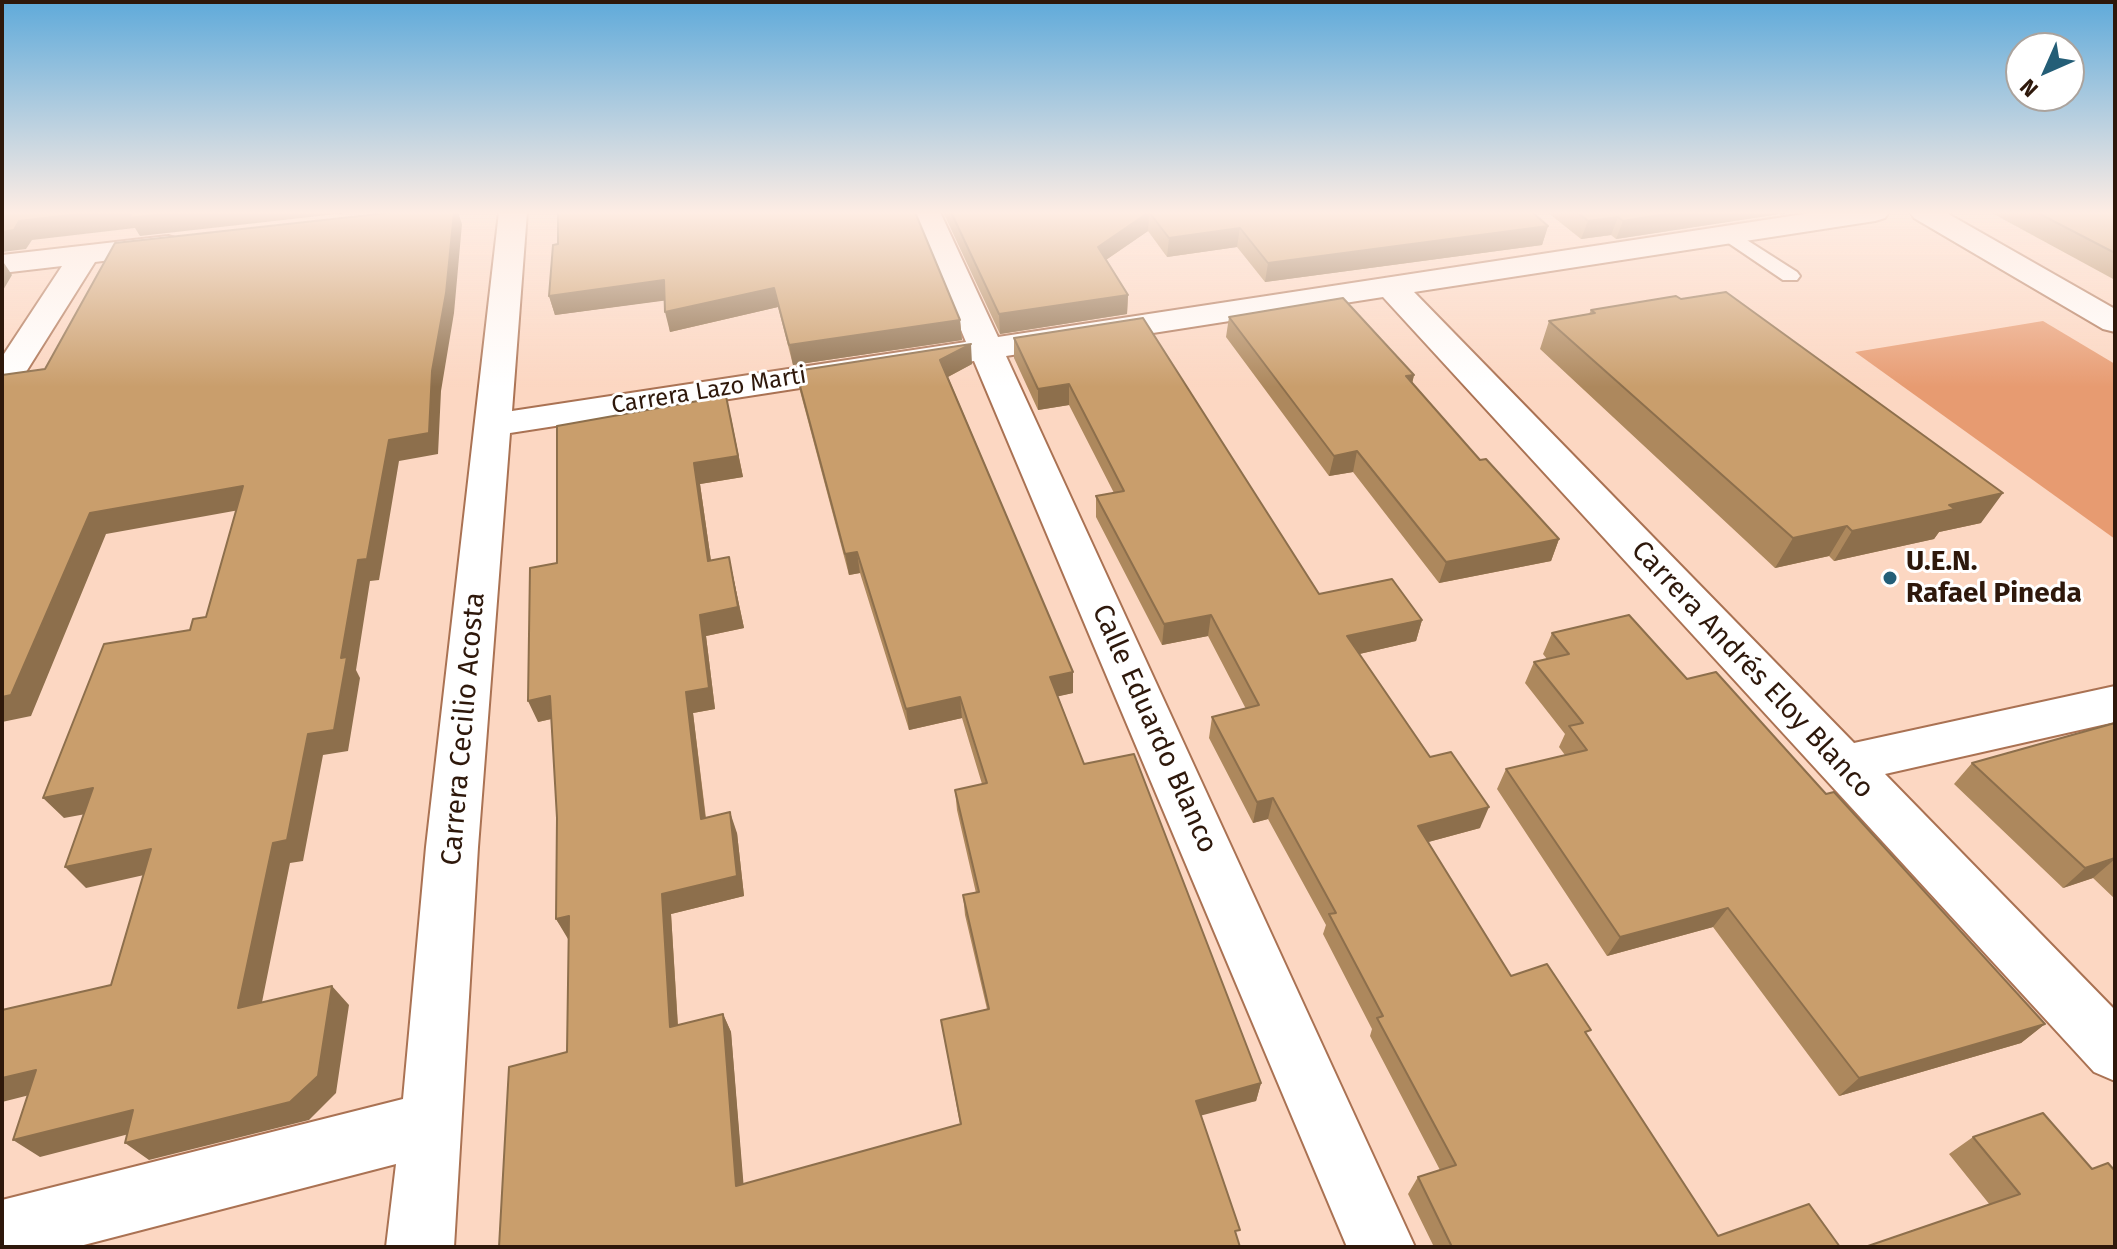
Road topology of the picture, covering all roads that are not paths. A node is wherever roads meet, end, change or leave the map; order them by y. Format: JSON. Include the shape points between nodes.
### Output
{"nodes":[{"id":1,"x":75,"y":270,"type":"edge"},
{"id":2,"x":507,"y":270,"type":"edge"},
{"id":3,"x":951,"y":270,"type":"edge"},
{"id":4,"x":1492,"y":270,"type":"edge"},
{"id":5,"x":1782,"y":270,"type":"edge"},
{"id":6,"x":2025,"y":270,"type":"edge"},
{"id":7,"x":1790,"y":276,"type":"dead end"},
{"id":8,"x":1390,"y":286,"type":"junction"},
{"id":9,"x":2115,"y":322,"type":"edge"},
{"id":10,"x":985,"y":349,"type":"junction"},
{"id":11,"x":2,"y":384,"type":"edge"},
{"id":12,"x":492,"y":425,"type":"junction"},
{"id":13,"x":2115,"y":704,"type":"edge"},
{"id":14,"x":1841,"y":765,"type":"junction"},
{"id":15,"x":2115,"y":1052,"type":"edge"},
{"id":16,"x":432,"y":1123,"type":"junction"},
{"id":17,"x":2,"y":1233,"type":"edge"},
{"id":18,"x":420,"y":1247,"type":"edge"},
{"id":19,"x":1381,"y":1247,"type":"edge"}],
"edges":[{"from":1,"to":11,"type":"street"},
{"from":2,"to":12,"type":"street","name":"Carrera Cecilio Acosta"},
{"from":3,"to":10,"type":"street","name":"Calle Eduardo Blanco"},
{"from":4,"to":8,"type":"street","name":"Carrera Lazo Marti"},
{"from":5,"to":7,"type":"lane"},
{"from":6,"to":9,"type":"street"},
{"from":8,"to":10,"type":"street","name":"Carrera Lazo Marti"},
{"from":8,"to":14,"type":"street","name":"Carrera Andrés Eloy Blanco"},
{"from":10,"to":12,"type":"street","name":"Carrera Lazo Marti"},
{"from":10,"to":19,"type":"street","name":"Calle Eduardo Blanco"},
{"from":12,"to":16,"type":"street","name":"Carrera Cecilio Acosta"},
{"from":13,"to":14,"type":"street"},
{"from":14,"to":15,"type":"street","name":"Carrera Andrés Eloy Blanco"},
{"from":16,"to":17,"type":"street"},
{"from":16,"to":18,"type":"street","name":"Carrera Cecilio Acosta"}]}
